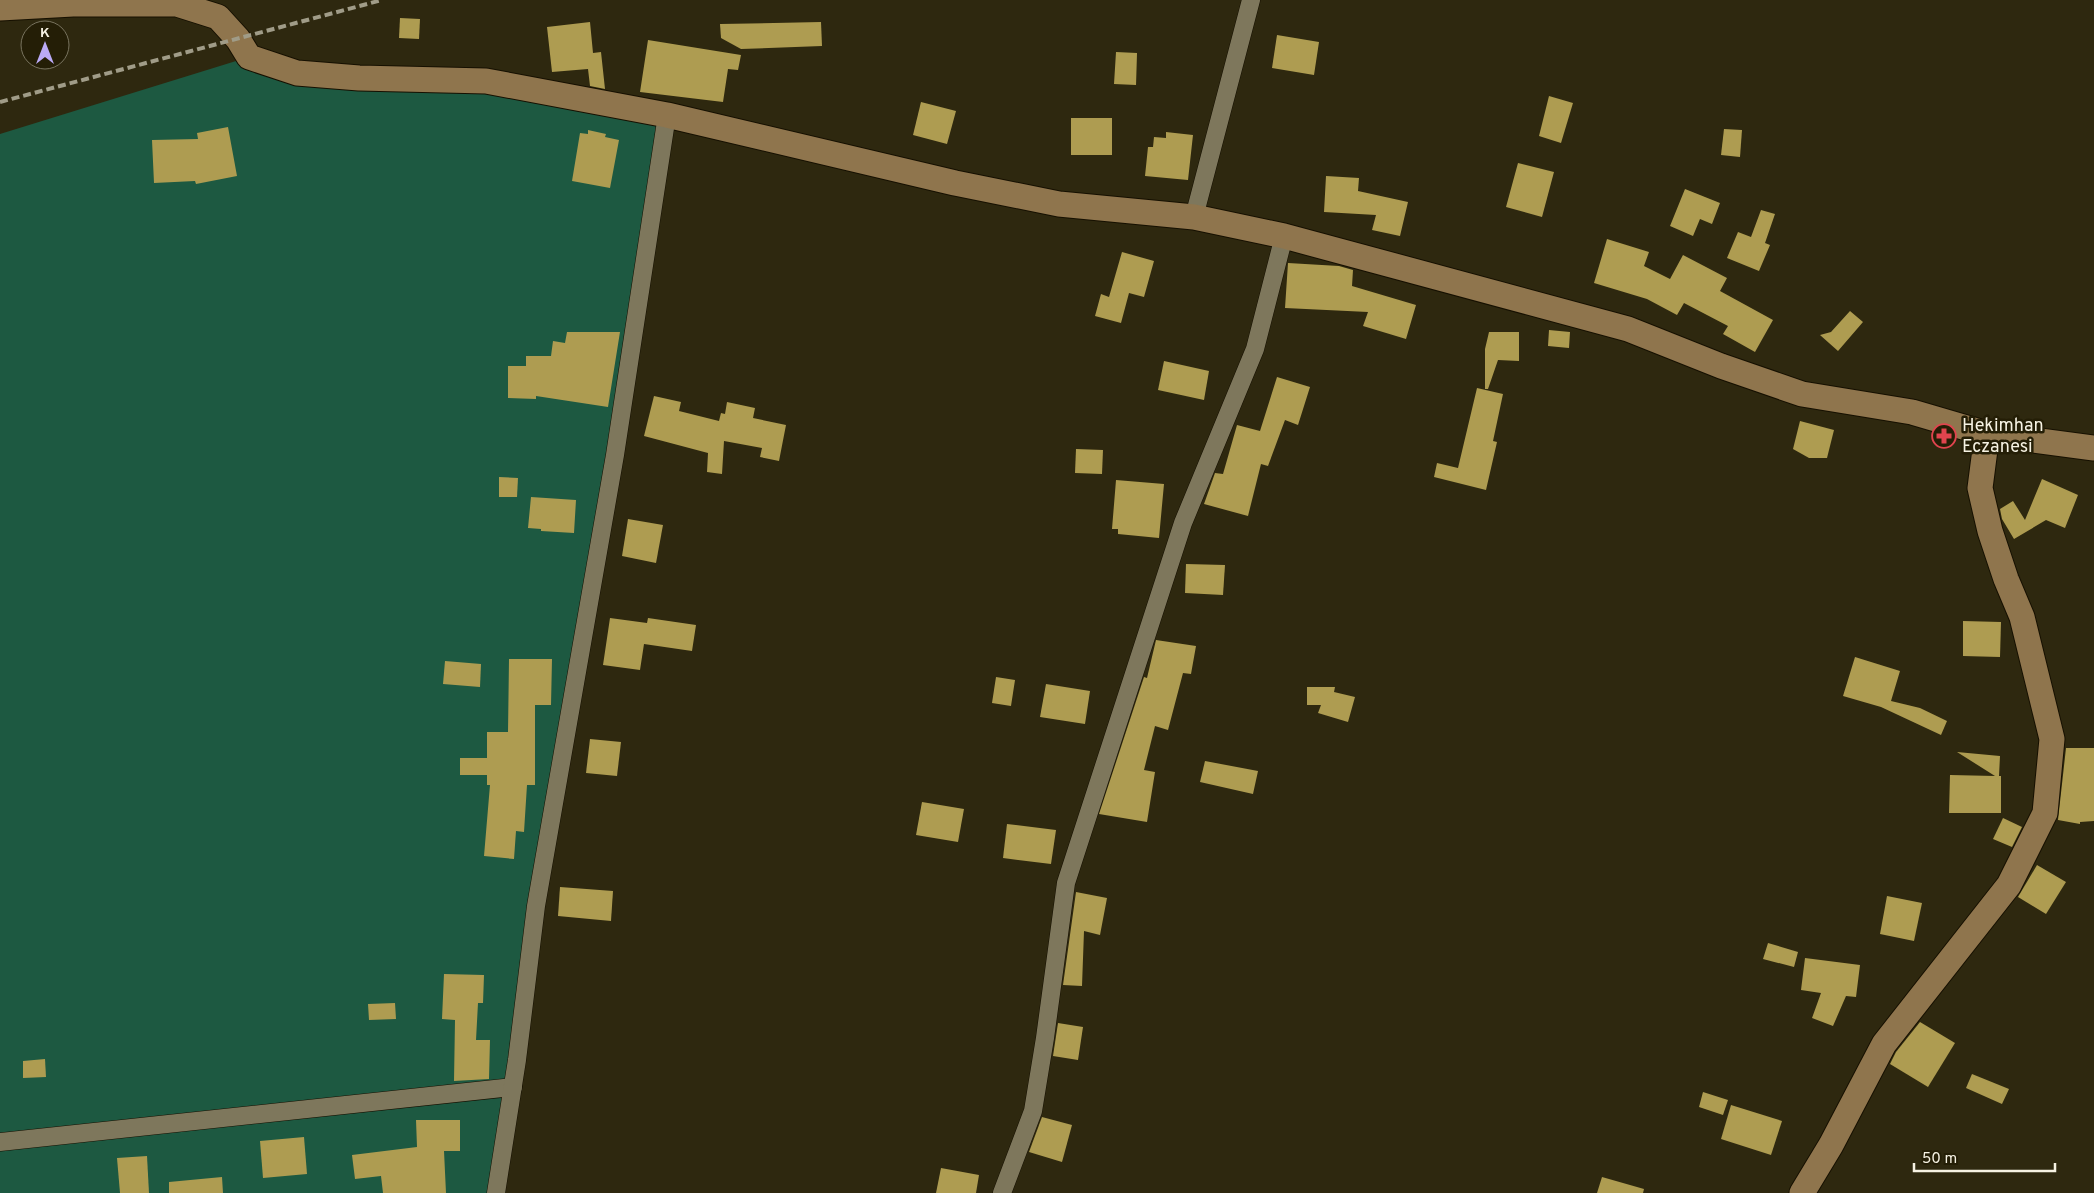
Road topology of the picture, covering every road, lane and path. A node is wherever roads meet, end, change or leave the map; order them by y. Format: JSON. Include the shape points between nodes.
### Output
{"nodes":[{"id":1,"x":1251,"y":0,"type":"edge"},
{"id":2,"x":0,"y":8,"type":"edge"},
{"id":3,"x":667,"y":115,"type":"junction"},
{"id":4,"x":1194,"y":217,"type":"junction"},
{"id":5,"x":1284,"y":236,"type":"junction"},
{"id":6,"x":1987,"y":434,"type":"junction"},
{"id":7,"x":2094,"y":448,"type":"edge"},
{"id":8,"x":513,"y":1087,"type":"junction"},
{"id":9,"x":0,"y":1142,"type":"edge"},
{"id":10,"x":496,"y":1193,"type":"edge"},
{"id":11,"x":1002,"y":1193,"type":"edge"},
{"id":12,"x":1802,"y":1193,"type":"edge"}],
"edges":[{"from":1,"to":4,"type":"street"},
{"from":2,"to":3,"type":"street","via":[[177,4],[218,17],[249,57],[297,73],[486,81]]},
{"from":3,"to":4,"type":"street","via":[[955,183],[1059,204]]},
{"from":3,"to":8,"type":"street","via":[[615,455],[536,906]]},
{"from":4,"to":5,"type":"street"},
{"from":5,"to":6,"type":"street","via":[[1628,328],[1721,366],[1802,394],[1912,412]]},
{"from":5,"to":11,"type":"street","via":[[1255,349],[1183,524],[1066,883],[1033,1111]]},
{"from":6,"to":7,"type":"street"},
{"from":6,"to":12,"type":"street","via":[[1980,488],[1990,531],[2022,617],[2052,739],[2045,813],[2009,885],[1884,1044]]},
{"from":8,"to":9,"type":"street"},
{"from":8,"to":10,"type":"street"}]}
